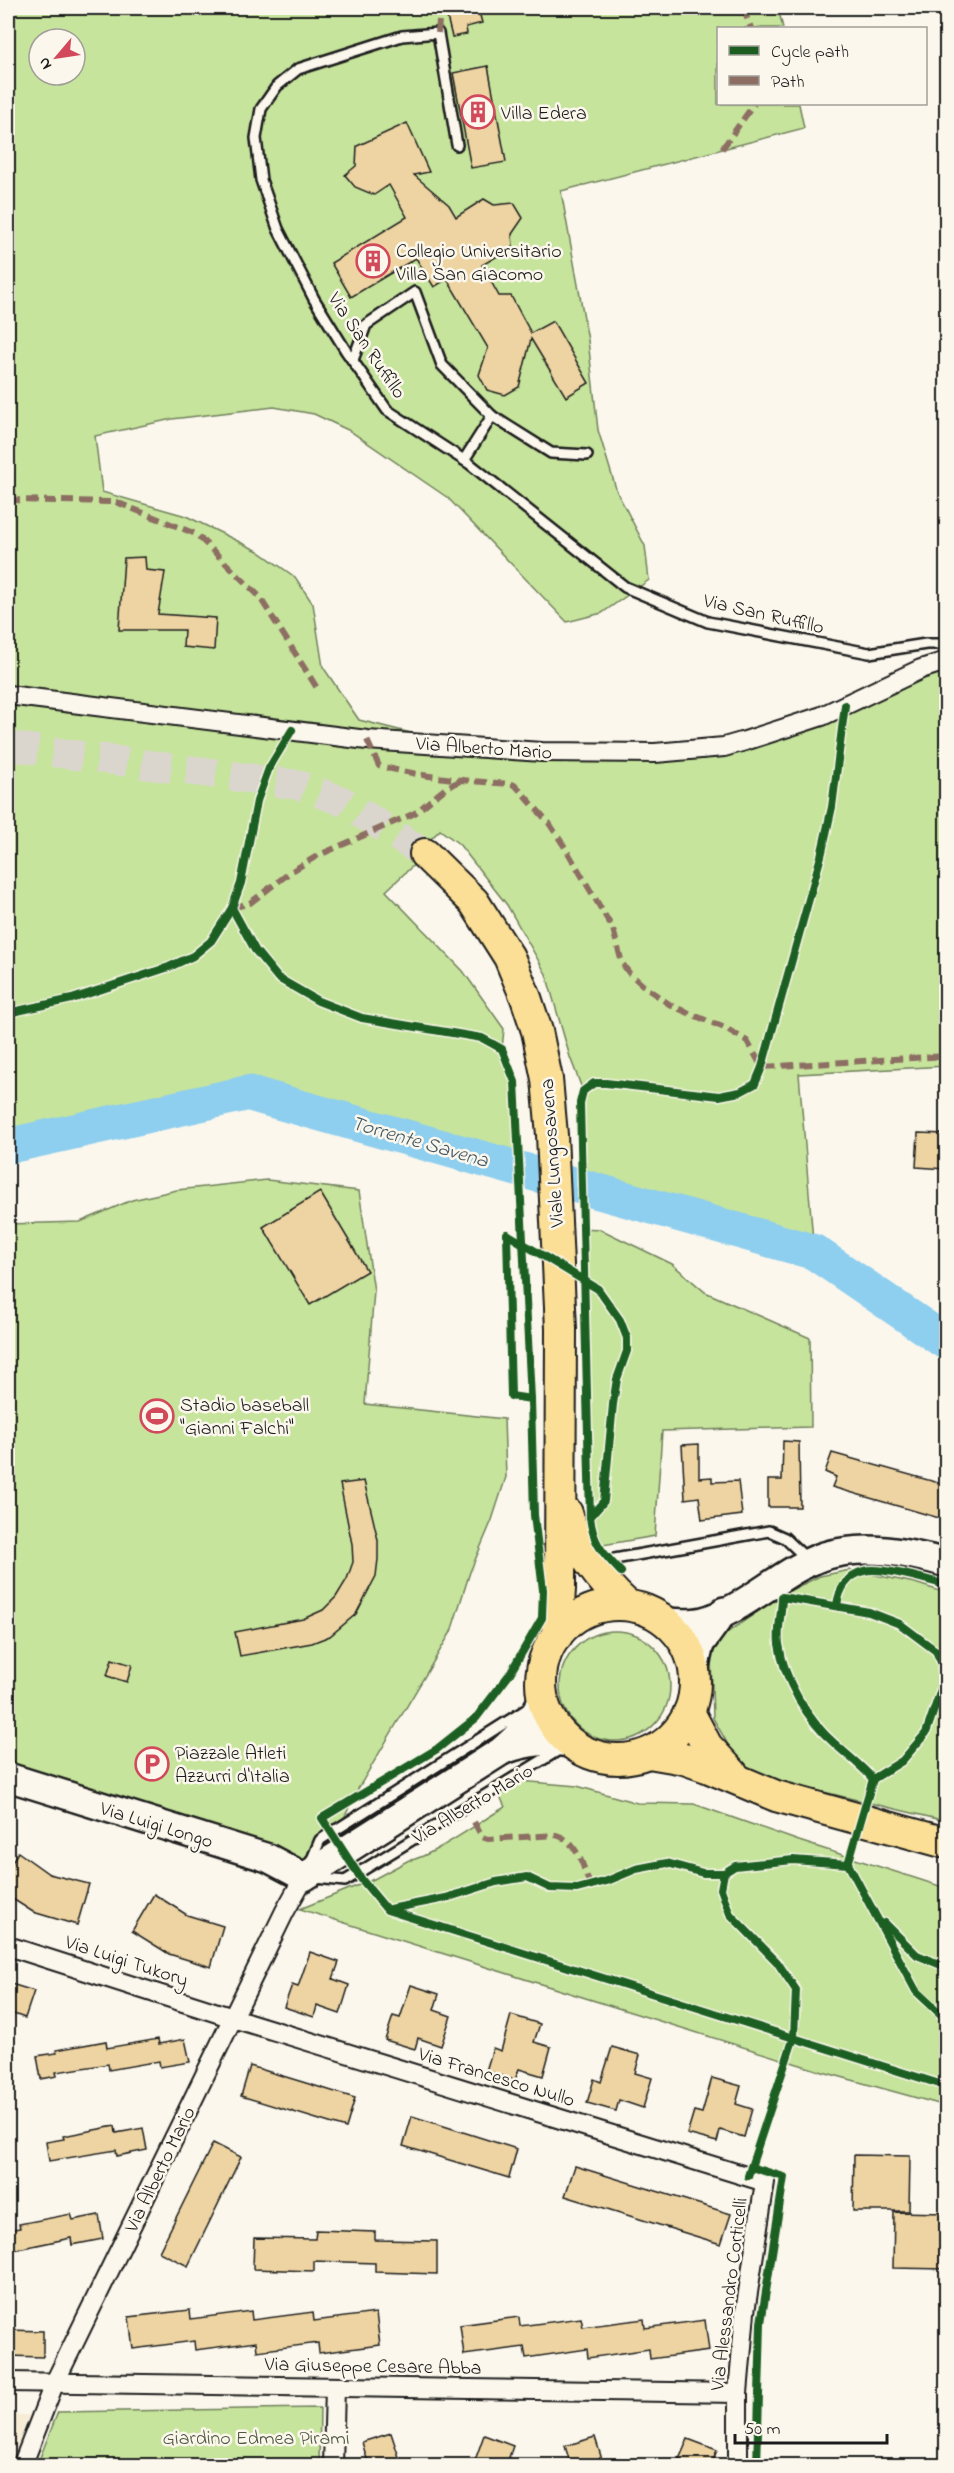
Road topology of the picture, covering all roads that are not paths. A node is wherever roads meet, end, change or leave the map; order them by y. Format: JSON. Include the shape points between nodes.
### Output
{"nodes":[{"id":1,"x":457,"y":145,"type":"dead end"},
{"id":2,"x":353,"y":360,"type":"junction"},
{"id":3,"x":492,"y":416,"type":"junction"},
{"id":4,"x":587,"y":455,"type":"dead end"},
{"id":5,"x":464,"y":460,"type":"junction"},
{"id":6,"x":946,"y":644,"type":"edge"},
{"id":7,"x":946,"y":661,"type":"edge"},
{"id":8,"x":8,"y":695,"type":"edge"},
{"id":9,"x":425,"y":854,"type":"tunnel mouth"},
{"id":10,"x":562,"y":1490,"type":"junction"},
{"id":11,"x":609,"y":1560,"type":"dead end"},
{"id":12,"x":810,"y":1562,"type":"junction"},
{"id":13,"x":946,"y":1563,"type":"edge"},
{"id":14,"x":627,"y":1605,"type":"junction"},
{"id":15,"x":724,"y":1611,"type":"junction"},
{"id":16,"x":666,"y":1622,"type":"junction"},
{"id":17,"x":556,"y":1636,"type":"junction"},
{"id":18,"x":694,"y":1670,"type":"junction"},
{"id":19,"x":543,"y":1698,"type":"junction"},
{"id":20,"x":689,"y":1712,"type":"junction"},
{"id":21,"x":571,"y":1743,"type":"junction"},
{"id":22,"x":500,"y":1752,"type":"junction"},
{"id":23,"x":649,"y":1753,"type":"junction"},
{"id":24,"x":8,"y":1777,"type":"edge"},
{"id":25,"x":740,"y":1780,"type":"junction"},
{"id":26,"x":946,"y":1844,"type":"edge"},
{"id":27,"x":304,"y":1877,"type":"junction"},
{"id":28,"x":8,"y":1946,"type":"edge"},
{"id":29,"x":233,"y":2018,"type":"junction"},
{"id":30,"x":748,"y":2176,"type":"joint"},
{"id":31,"x":8,"y":2382,"type":"edge"},
{"id":32,"x":54,"y":2384,"type":"junction"},
{"id":33,"x":335,"y":2387,"type":"junction"},
{"id":34,"x":738,"y":2393,"type":"junction"},
{"id":35,"x":22,"y":2466,"type":"edge"},
{"id":36,"x":333,"y":2466,"type":"edge"},
{"id":37,"x":738,"y":2466,"type":"edge"}],
"edges":[{"from":1,"to":2,"type":"lane","name":"Via San Ruffillo","via":[[438,33],[402,36],[298,69],[277,86],[261,109],[256,138],[261,180],[278,229],[314,299]]},
{"from":2,"to":3,"type":"lane","via":[[366,325],[415,292],[442,365]]},
{"from":2,"to":5,"type":"lane","name":"Via San Ruffillo","via":[[387,410]]},
{"from":3,"to":4,"type":"lane","via":[[551,453]]},
{"from":3,"to":5,"type":"lane"},
{"from":5,"to":6,"type":"lane","name":"Via San Ruffillo","via":[[625,587],[708,622],[869,653]]},
{"from":7,"to":8,"type":"street","name":"Via Alberto Mario","via":[[822,716],[754,738],[724,747],[655,753],[542,752],[367,740]]},
{"from":9,"to":10,"type":"main road","name":"Viale Lungosavena","via":[[474,902],[509,957],[537,1031],[547,1079],[552,1135],[561,1329]]},
{"from":10,"to":14,"type":"main road","name":"Viale Lungosavena","via":[[570,1524],[587,1560]]},
{"from":10,"to":17,"type":"main road","name":"Viale Lungosavena"},
{"from":11,"to":12,"type":"lane","via":[[769,1531],[785,1538]]},
{"from":12,"to":13,"type":"street","via":[[866,1550],[892,1551]]},
{"from":12,"to":15,"type":"street"},
{"from":14,"to":16,"type":"main road"},
{"from":14,"to":17,"type":"main road","via":[[586,1612]]},
{"from":15,"to":16,"type":"street","via":[[703,1621]]},
{"from":15,"to":18,"type":"street","via":[[700,1644]]},
{"from":16,"to":18,"type":"main road","via":[[680,1635]]},
{"from":17,"to":19,"type":"main road","via":[[543,1666]]},
{"from":18,"to":20,"type":"main road","via":[[695,1691]]},
{"from":19,"to":21,"type":"main road","via":[[549,1715]]},
{"from":19,"to":22,"type":"street","name":"Via Alberto Mario","via":[[529,1724]]},
{"from":19,"to":27,"type":"lane","name":"Via Alberto Mario","via":[[320,1840]]},
{"from":20,"to":23,"type":"main road","via":[[666,1743]]},
{"from":20,"to":25,"type":"main road","via":[[707,1746]]},
{"from":21,"to":22,"type":"street","name":"Via Alberto Mario","via":[[520,1743]]},
{"from":21,"to":23,"type":"main road","via":[[609,1758]]},
{"from":21,"to":27,"type":"lane","name":"Via Alberto Mario","via":[[345,1881]]},
{"from":22,"to":27,"type":"street","name":"Via Alberto Mario"},
{"from":23,"to":25,"type":"main road","via":[[684,1759]]},
{"from":24,"to":27,"type":"street","name":"Via Luigi Longo","via":[[268,1858]]},
{"from":25,"to":26,"type":"main road","via":[[776,1796]]},
{"from":27,"to":29,"type":"street","name":"Via Alberto Mario"},
{"from":28,"to":29,"type":"street","name":"Via Luigi Tukory"},
{"from":29,"to":30,"type":"street","name":"Via Francesco Nullo"},
{"from":29,"to":32,"type":"street","name":"Via Alberto Mario"},
{"from":30,"to":34,"type":"street","name":"Via Alessandro Corticelli","via":[[765,2182],[745,2312]]},
{"from":31,"to":32,"type":"street","name":"Via Giuseppe Cesare Abba"},
{"from":32,"to":33,"type":"street","name":"Via Giuseppe Cesare Abba"},
{"from":32,"to":35,"type":"street","name":"Via Alberto Mario"},
{"from":33,"to":34,"type":"street","name":"Via Giuseppe Cesare Abba"},
{"from":33,"to":36,"type":"street"},
{"from":34,"to":37,"type":"street","name":"Via Alessandro Corticelli"}]}
